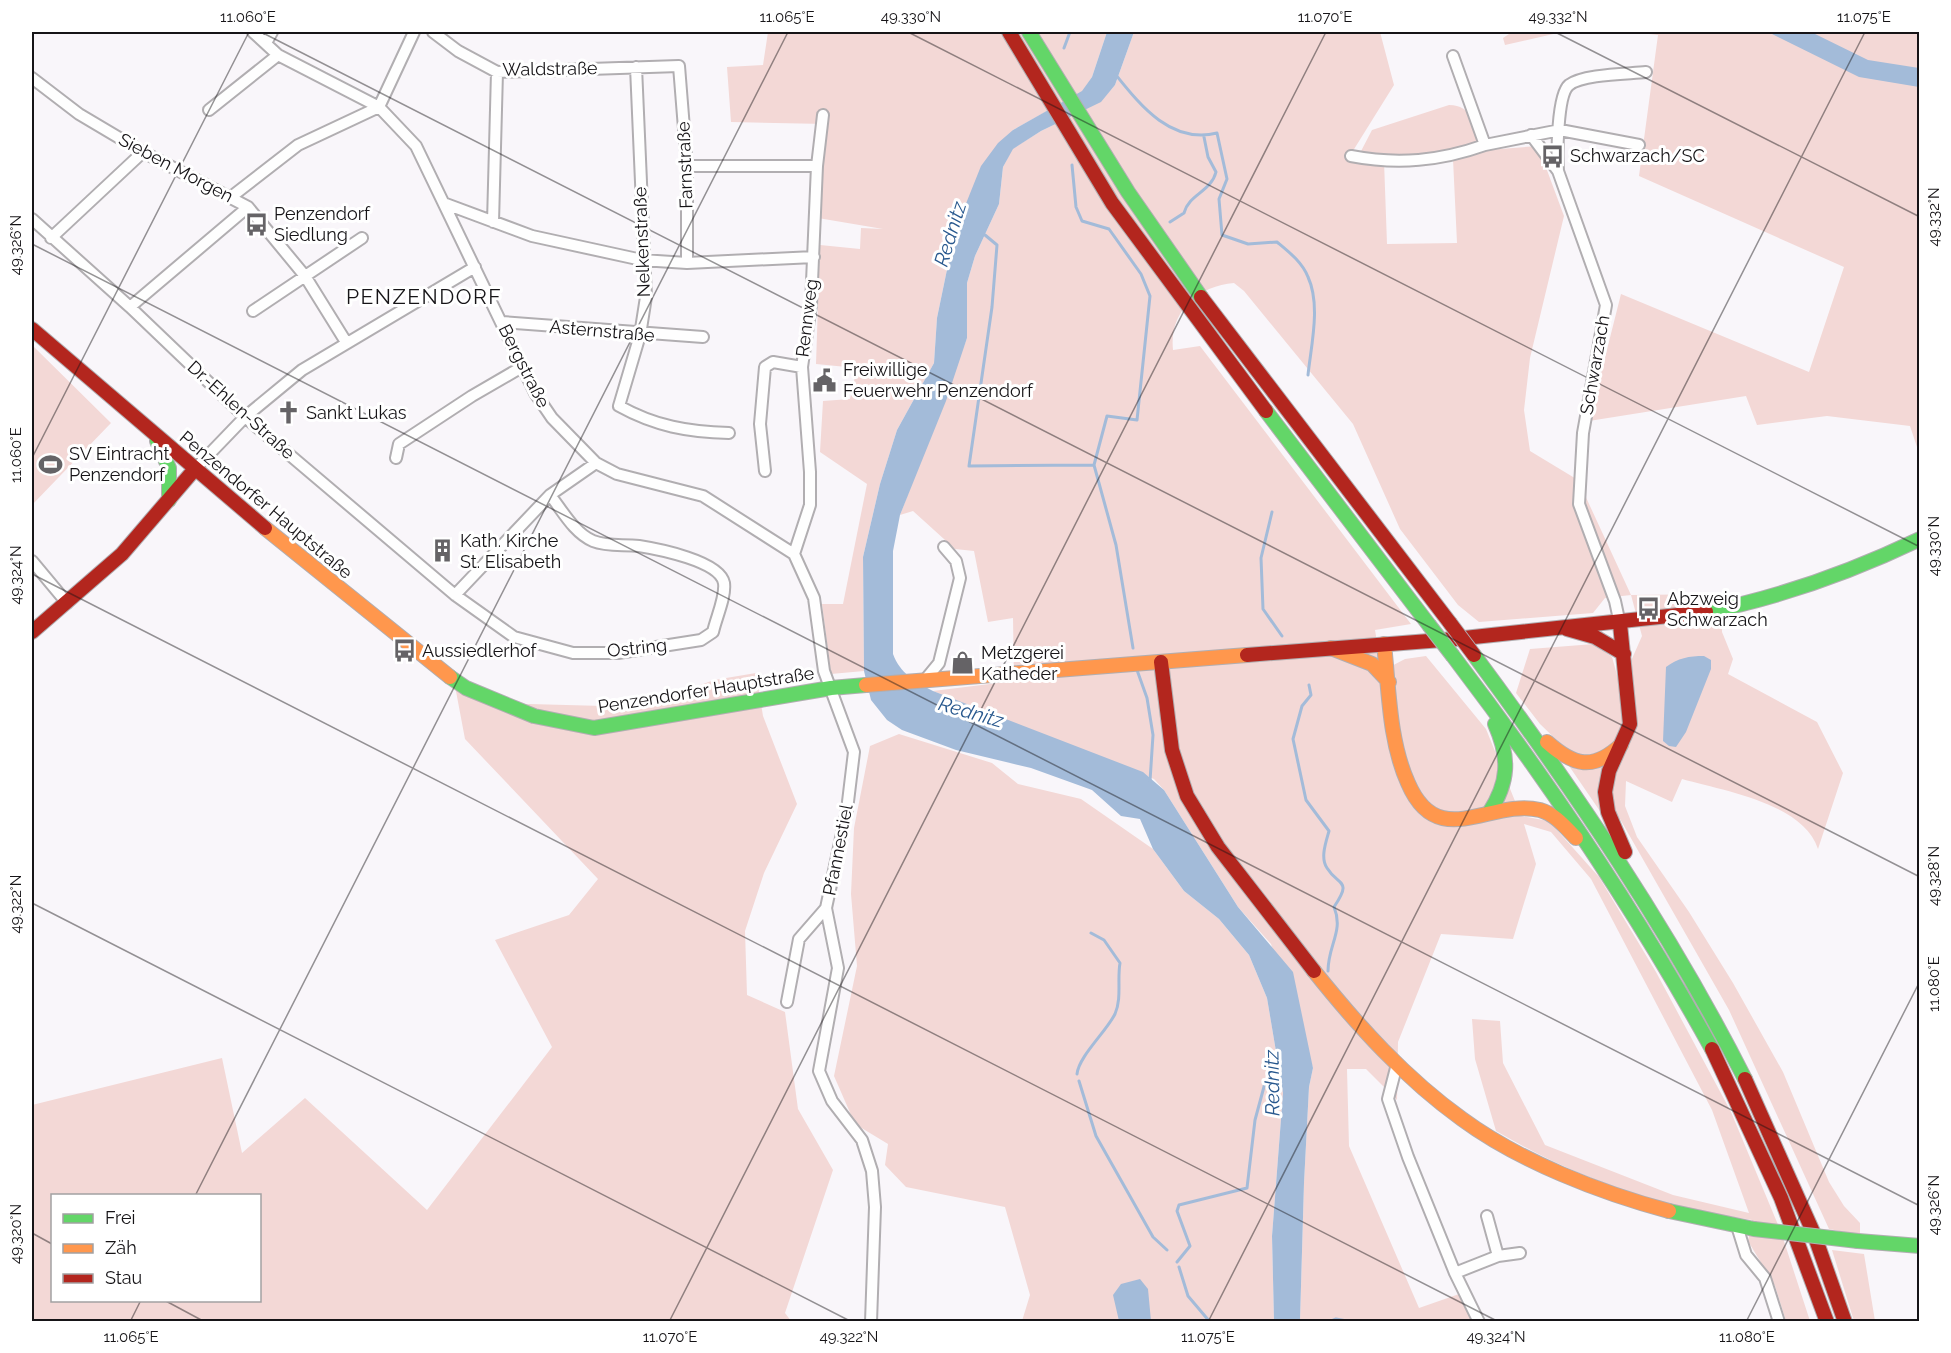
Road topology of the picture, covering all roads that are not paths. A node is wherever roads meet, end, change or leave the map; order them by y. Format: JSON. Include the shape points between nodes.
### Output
{"nodes":[{"id":1,"x":253,"y":32,"type":"edge"},
{"id":2,"x":272,"y":32,"type":"edge"},
{"id":3,"x":414,"y":32,"type":"edge"},
{"id":4,"x":433,"y":32,"type":"edge"},
{"id":5,"x":1009,"y":32,"type":"edge"},
{"id":6,"x":1029,"y":32,"type":"edge"},
{"id":7,"x":266,"y":44,"type":"junction"},
{"id":8,"x":278,"y":55,"type":"junction"},
{"id":9,"x":1453,"y":56,"type":"dead end"},
{"id":10,"x":679,"y":66,"type":"joint"},
{"id":11,"x":636,"y":67,"type":"junction"},
{"id":12,"x":497,"y":72,"type":"junction"},
{"id":13,"x":1646,"y":72,"type":"dead end"},
{"id":14,"x":32,"y":78,"type":"edge"},
{"id":15,"x":379,"y":107,"type":"junction"},
{"id":16,"x":208,"y":110,"type":"dead end"},
{"id":17,"x":823,"y":115,"type":"dead end"},
{"id":18,"x":1560,"y":130,"type":"junction"},
{"id":19,"x":1531,"y":135,"type":"junction"},
{"id":20,"x":1485,"y":145,"type":"junction"},
{"id":21,"x":1639,"y":145,"type":"dead end"},
{"id":22,"x":143,"y":152,"type":"junction"},
{"id":23,"x":1351,"y":156,"type":"dead end"},
{"id":24,"x":687,"y":166,"type":"junction"},
{"id":25,"x":817,"y":166,"type":"junction"},
{"id":26,"x":1558,"y":171,"type":"junction"},
{"id":27,"x":231,"y":197,"type":"junction"},
{"id":28,"x":446,"y":204,"type":"junction"},
{"id":29,"x":248,"y":207,"type":"junction"},
{"id":30,"x":32,"y":219,"type":"edge"},
{"id":31,"x":492,"y":222,"type":"junction"},
{"id":32,"x":51,"y":238,"type":"junction"},
{"id":33,"x":362,"y":238,"type":"dead end"},
{"id":34,"x":814,"y":257,"type":"junction"},
{"id":35,"x":642,"y":260,"type":"junction"},
{"id":36,"x":687,"y":263,"type":"junction"},
{"id":37,"x":474,"y":267,"type":"junction"},
{"id":38,"x":304,"y":276,"type":"junction"},
{"id":39,"x":130,"y":307,"type":"junction"},
{"id":40,"x":253,"y":311,"type":"dead end"},
{"id":41,"x":501,"y":322,"type":"junction"},
{"id":42,"x":32,"y":329,"type":"edge"},
{"id":43,"x":640,"y":335,"type":"junction"},
{"id":44,"x":703,"y":338,"type":"dead end"},
{"id":45,"x":346,"y":342,"type":"junction"},
{"id":46,"x":522,"y":367,"type":"junction"},
{"id":47,"x":802,"y":367,"type":"junction"},
{"id":48,"x":245,"y":417,"type":"junction"},
{"id":49,"x":729,"y":433,"type":"dead end"},
{"id":50,"x":155,"y":435,"type":"junction"},
{"id":51,"x":396,"y":458,"type":"dead end"},
{"id":52,"x":596,"y":463,"type":"junction"},
{"id":53,"x":194,"y":470,"type":"junction"},
{"id":54,"x":765,"y":471,"type":"dead end"},
{"id":55,"x":550,"y":495,"type":"junction"},
{"id":56,"x":169,"y":500,"type":"junction"},
{"id":57,"x":1920,"y":539,"type":"edge"},
{"id":58,"x":944,"y":547,"type":"dead end"},
{"id":59,"x":794,"y":554,"type":"junction"},
{"id":60,"x":32,"y":561,"type":"edge"},
{"id":61,"x":454,"y":595,"type":"junction"},
{"id":62,"x":67,"y":603,"type":"junction"},
{"id":63,"x":1620,"y":624,"type":"junction"},
{"id":64,"x":1567,"y":629,"type":"junction"},
{"id":65,"x":32,"y":632,"type":"edge"},
{"id":66,"x":1384,"y":644,"type":"junction"},
{"id":67,"x":1331,"y":648,"type":"junction"},
{"id":68,"x":1624,"y":654,"type":"junction"},
{"id":69,"x":1161,"y":662,"type":"junction"},
{"id":70,"x":920,"y":680,"type":"junction"},
{"id":71,"x":1389,"y":682,"type":"junction"},
{"id":72,"x":1477,"y":687,"type":"junction"},
{"id":73,"x":831,"y":688,"type":"junction"},
{"id":74,"x":1519,"y":715,"type":"junction"},
{"id":75,"x":1625,"y":741,"type":"junction"},
{"id":76,"x":1490,"y":813,"type":"junction"},
{"id":77,"x":1622,"y":893,"type":"junction"},
{"id":78,"x":826,"y":909,"type":"junction"},
{"id":79,"x":1658,"y":919,"type":"junction"},
{"id":80,"x":787,"y":1002,"type":"dead end"},
{"id":81,"x":1397,"y":1064,"type":"junction"},
{"id":82,"x":1487,"y":1216,"type":"dead end"},
{"id":83,"x":1737,"y":1226,"type":"junction"},
{"id":84,"x":1920,"y":1246,"type":"edge"},
{"id":85,"x":1520,"y":1253,"type":"dead end"},
{"id":86,"x":1498,"y":1256,"type":"junction"},
{"id":87,"x":1455,"y":1273,"type":"junction"},
{"id":88,"x":871,"y":1322,"type":"edge"},
{"id":89,"x":1479,"y":1322,"type":"edge"},
{"id":90,"x":1779,"y":1322,"type":"edge"},
{"id":91,"x":1827,"y":1322,"type":"edge"},
{"id":92,"x":1845,"y":1322,"type":"edge"}],
"edges":[{"from":1,"to":7,"type":"street","name":"Bergstraße"},
{"from":2,"to":7,"type":"street"},
{"from":3,"to":15,"type":"street"},
{"from":4,"to":12,"type":"street","name":"Waldstraße"},
{"from":5,"to":72,"type":"main road","bridge":true,"via":[[1112,203],[1210,338]]},
{"from":6,"to":74,"type":"main road","bridge":true,"via":[[1128,192],[1222,327]]},
{"from":7,"to":8,"type":"street","name":"Bergstraße"},
{"from":8,"to":15,"type":"street","name":"Bergstraße"},
{"from":8,"to":16,"type":"street"},
{"from":9,"to":20,"type":"street"},
{"from":10,"to":11,"type":"street","name":"Waldstraße"},
{"from":10,"to":24,"type":"street","name":"Farnstraße"},
{"from":11,"to":12,"type":"street","name":"Waldstraße"},
{"from":11,"to":35,"type":"street","name":"Nelkenstraße"},
{"from":12,"to":31,"type":"street"},
{"from":13,"to":18,"type":"street","name":"Schwarzach","via":[[1582,79],[1568,86],[1563,96]]},
{"from":14,"to":22,"type":"street","name":"Sieben Morgen","via":[[80,114]]},
{"from":15,"to":27,"type":"street","via":[[298,145]]},
{"from":15,"to":28,"type":"street","name":"Bergstraße","via":[[416,146]]},
{"from":17,"to":25,"type":"street","name":"Rennweg"},
{"from":18,"to":19,"type":"street"},
{"from":18,"to":21,"type":"street"},
{"from":18,"to":26,"type":"street","name":"Schwarzach"},
{"from":19,"to":20,"type":"street"},
{"from":19,"to":26,"type":"street"},
{"from":20,"to":23,"type":"street","via":[[1451,157],[1420,161],[1377,161]]},
{"from":22,"to":27,"type":"street","name":"Sieben Morgen"},
{"from":22,"to":32,"type":"street"},
{"from":24,"to":25,"type":"street"},
{"from":24,"to":36,"type":"street","name":"Farnstraße"},
{"from":25,"to":34,"type":"street","name":"Rennweg"},
{"from":26,"to":63,"type":"street","name":"Schwarzach","via":[[1606,305],[1583,433],[1579,504]]},
{"from":27,"to":29,"type":"street","name":"Sieben Morgen"},
{"from":28,"to":31,"type":"street"},
{"from":28,"to":37,"type":"street","name":"Bergstraße"},
{"from":29,"to":38,"type":"street","name":"Sieben Morgen"},
{"from":29,"to":39,"type":"street"},
{"from":30,"to":32,"type":"street","name":"Dr.-Ehlen-Straße"},
{"from":31,"to":35,"type":"street","via":[[532,236]]},
{"from":32,"to":39,"type":"street","name":"Dr.-Ehlen-Straße"},
{"from":33,"to":38,"type":"street"},
{"from":34,"to":36,"type":"street"},
{"from":34,"to":47,"type":"street","name":"Rennweg"},
{"from":35,"to":36,"type":"street"},
{"from":35,"to":43,"type":"street","name":"Nelkenstraße","via":[[646,297]]},
{"from":37,"to":41,"type":"street","name":"Bergstraße"},
{"from":37,"to":45,"type":"street"},
{"from":38,"to":40,"type":"street"},
{"from":38,"to":45,"type":"street","name":"Sieben Morgen"},
{"from":39,"to":48,"type":"street","name":"Dr.-Ehlen-Straße"},
{"from":41,"to":43,"type":"street","name":"Asternstraße"},
{"from":41,"to":46,"type":"street","name":"Bergstraße"},
{"from":42,"to":50,"type":"main road","name":"Penzendorfer Hauptstraße"},
{"from":43,"to":44,"type":"street","name":"Asternstraße"},
{"from":43,"to":49,"type":"street","name":"Nelkenstraße","via":[[619,406],[646,421],[670,428]]},
{"from":45,"to":48,"type":"street","via":[[302,370]]},
{"from":46,"to":51,"type":"street","via":[[399,444]]},
{"from":46,"to":52,"type":"street","name":"Bergstraße","via":[[552,418]]},
{"from":47,"to":54,"type":"street","via":[[773,363],[765,367],[760,424]]},
{"from":47,"to":59,"type":"street","name":"Rennweg","via":[[810,506]]},
{"from":48,"to":53,"type":"street"},
{"from":48,"to":61,"type":"street","name":"Dr.-Ehlen-Straße"},
{"from":50,"to":53,"type":"main road","name":"Penzendorfer Hauptstraße"},
{"from":50,"to":56,"type":"main road","via":[[169,468]]},
{"from":52,"to":55,"type":"street"},
{"from":52,"to":59,"type":"street","name":"Bergstraße","via":[[617,474],[703,496]]},
{"from":53,"to":56,"type":"main road"},
{"from":53,"to":73,"type":"main road","name":"Penzendorfer Hauptstraße","via":[[436,668],[466,688],[534,716],[594,728]]},
{"from":55,"to":61,"type":"street"},
{"from":55,"to":61,"type":"street","name":"Ostring","via":[[576,529],[594,542],[637,546],[714,569],[724,585],[713,632],[701,640],[652,648],[573,653],[514,637]]},
{"from":56,"to":62,"type":"main road","via":[[122,554]]},
{"from":57,"to":63,"type":"main road","name":"Penzendorfer Hauptstraße","via":[[1861,567],[1806,586],[1740,604]]},
{"from":58,"to":70,"type":"street","via":[[956,561],[960,578],[939,663]]},
{"from":59,"to":73,"type":"street","via":[[814,598],[824,671]]},
{"from":60,"to":62,"type":"street"},
{"from":62,"to":65,"type":"main road"},
{"from":63,"to":64,"type":"main road","name":"Penzendorfer Hauptstraße"},
{"from":63,"to":68,"type":"main road"},
{"from":64,"to":66,"type":"main road","name":"Penzendorfer Hauptstraße"},
{"from":64,"to":68,"type":"main road","via":[[1595,637]]},
{"from":66,"to":67,"type":"main road","name":"Penzendorfer Hauptstraße"},
{"from":66,"to":71,"type":"main road"},
{"from":67,"to":69,"type":"main road","name":"Penzendorfer Hauptstraße"},
{"from":67,"to":71,"type":"main road","via":[[1372,664]]},
{"from":68,"to":75,"type":"main road","via":[[1631,710]]},
{"from":69,"to":70,"type":"main road","name":"Penzendorfer Hauptstraße"},
{"from":69,"to":81,"type":"main road","via":[[1175,759],[1202,823],[1285,934],[1367,1034]]},
{"from":70,"to":73,"type":"main road","name":"Penzendorfer Hauptstraße"},
{"from":71,"to":76,"type":"main road","via":[[1401,756],[1417,801],[1437,818],[1450,821],[1476,819]]},
{"from":72,"to":76,"type":"main road","via":[[1510,763],[1503,792]]},
{"from":72,"to":77,"type":"main road"},
{"from":73,"to":78,"type":"street","name":"Pfannestiel","via":[[854,752],[847,810]]},
{"from":74,"to":75,"type":"main road","via":[[1571,762],[1586,764],[1604,759]]},
{"from":74,"to":79,"type":"main road"},
{"from":75,"to":79,"type":"main road","via":[[1608,773],[1606,805]]},
{"from":76,"to":77,"type":"main road","via":[[1515,807],[1542,811],[1565,825]]},
{"from":77,"to":91,"type":"main road","via":[[1671,973],[1737,1099],[1819,1292]]},
{"from":78,"to":80,"type":"street","via":[[800,939]]},
{"from":78,"to":88,"type":"street","name":"Pfannestiel","via":[[838,968],[819,1071],[832,1101],[862,1140],[872,1171],[875,1207]]},
{"from":79,"to":92,"type":"main road","via":[[1760,1105],[1836,1285]]},
{"from":81,"to":83,"type":"main road","via":[[1461,1119],[1592,1189],[1662,1212]]},
{"from":81,"to":87,"type":"street","via":[[1388,1100]]},
{"from":82,"to":86,"type":"street"},
{"from":83,"to":84,"type":"main road","bridge":true},
{"from":83,"to":90,"type":"street","via":[[1746,1255],[1765,1278]]},
{"from":85,"to":86,"type":"street"},
{"from":86,"to":87,"type":"street"},
{"from":87,"to":89,"type":"street"}]}
